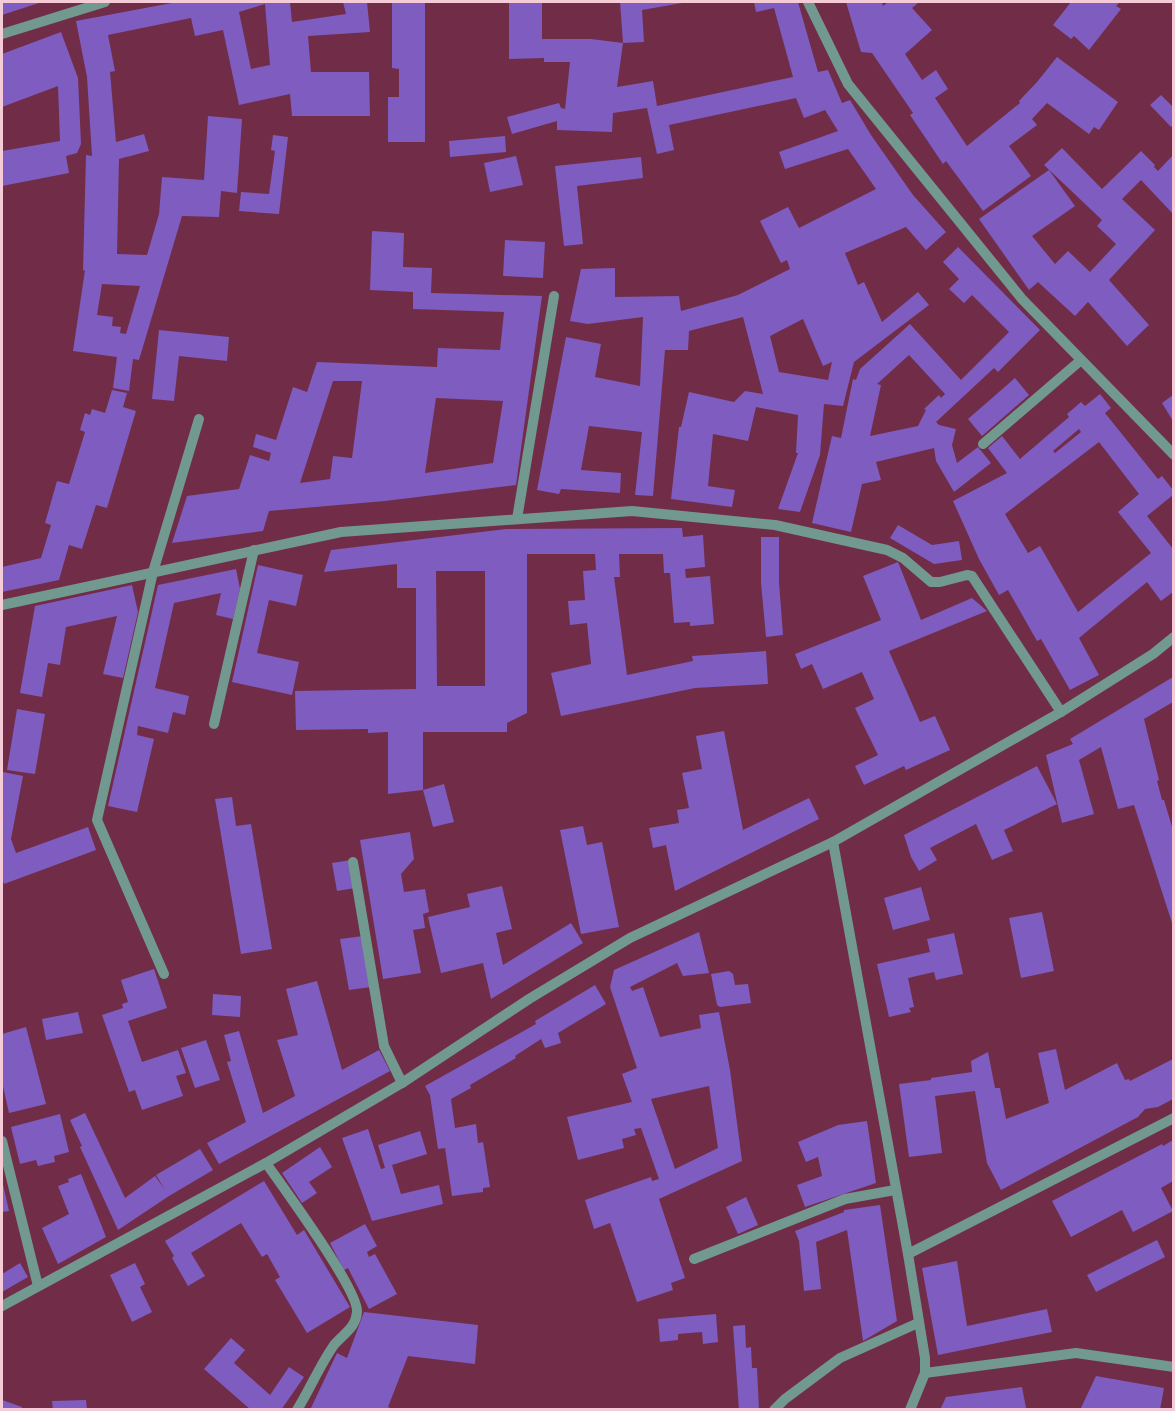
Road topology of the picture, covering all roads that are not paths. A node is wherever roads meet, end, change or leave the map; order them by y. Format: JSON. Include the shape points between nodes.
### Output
{"nodes":[{"id":1,"x":105,"y":2,"type":"edge"},
{"id":2,"x":808,"y":2,"type":"edge"},
{"id":3,"x":2,"y":34,"type":"edge"},
{"id":4,"x":554,"y":296,"type":"dead end"},
{"id":5,"x":1081,"y":360,"type":"junction"},
{"id":6,"x":199,"y":419,"type":"dead end"},
{"id":7,"x":982,"y":444,"type":"dead end"},
{"id":8,"x":1173,"y":455,"type":"edge"},
{"id":9,"x":517,"y":519,"type":"junction"},
{"id":10,"x":254,"y":550,"type":"junction"},
{"id":11,"x":153,"y":572,"type":"junction"},
{"id":12,"x":2,"y":605,"type":"edge"},
{"id":13,"x":1173,"y":637,"type":"edge"},
{"id":14,"x":1061,"y":712,"type":"junction"},
{"id":15,"x":214,"y":724,"type":"dead end"},
{"id":16,"x":833,"y":842,"type":"junction"},
{"id":17,"x":353,"y":862,"type":"dead end"},
{"id":18,"x":164,"y":974,"type":"dead end"},
{"id":19,"x":402,"y":1083,"type":"junction"},
{"id":20,"x":1173,"y":1118,"type":"edge"},
{"id":21,"x":2,"y":1141,"type":"edge"},
{"id":22,"x":266,"y":1163,"type":"junction"},
{"id":23,"x":895,"y":1190,"type":"junction"},
{"id":24,"x":908,"y":1254,"type":"junction"},
{"id":25,"x":694,"y":1259,"type":"dead end"},
{"id":26,"x":38,"y":1286,"type":"junction"},
{"id":27,"x":2,"y":1306,"type":"edge"},
{"id":28,"x":918,"y":1323,"type":"junction"},
{"id":29,"x":1173,"y":1367,"type":"edge"},
{"id":30,"x":925,"y":1373,"type":"junction"},
{"id":31,"x":297,"y":1410,"type":"edge"},
{"id":32,"x":774,"y":1410,"type":"edge"},
{"id":33,"x":910,"y":1410,"type":"edge"}],
"edges":[{"from":1,"to":3,"type":"street"},
{"from":2,"to":5,"type":"street","via":[[848,84],[1022,299]]},
{"from":4,"to":9,"type":"street"},
{"from":5,"to":7,"type":"street"},
{"from":5,"to":8,"type":"street"},
{"from":6,"to":11,"type":"street"},
{"from":9,"to":10,"type":"street","via":[[341,532]]},
{"from":9,"to":14,"type":"street","via":[[632,511],[775,525],[887,550],[931,582],[972,576]]},
{"from":10,"to":11,"type":"street"},
{"from":10,"to":15,"type":"street"},
{"from":11,"to":12,"type":"street"},
{"from":11,"to":18,"type":"street","via":[[97,820]]},
{"from":13,"to":14,"type":"street"},
{"from":14,"to":16,"type":"street"},
{"from":16,"to":19,"type":"street","via":[[630,938]]},
{"from":16,"to":23,"type":"street"},
{"from":17,"to":19,"type":"street","via":[[384,1046]]},
{"from":19,"to":22,"type":"street"},
{"from":20,"to":24,"type":"street"},
{"from":21,"to":26,"type":"street"},
{"from":22,"to":26,"type":"street"},
{"from":22,"to":31,"type":"street","via":[[334,1263],[355,1298],[358,1311],[354,1326],[334,1345]]},
{"from":23,"to":24,"type":"street"},
{"from":23,"to":25,"type":"street","via":[[845,1199]]},
{"from":24,"to":28,"type":"street"},
{"from":26,"to":27,"type":"street"},
{"from":28,"to":30,"type":"street"},
{"from":28,"to":32,"type":"street","via":[[840,1358]]},
{"from":29,"to":30,"type":"street","via":[[1076,1353]]},
{"from":30,"to":33,"type":"street"}]}
